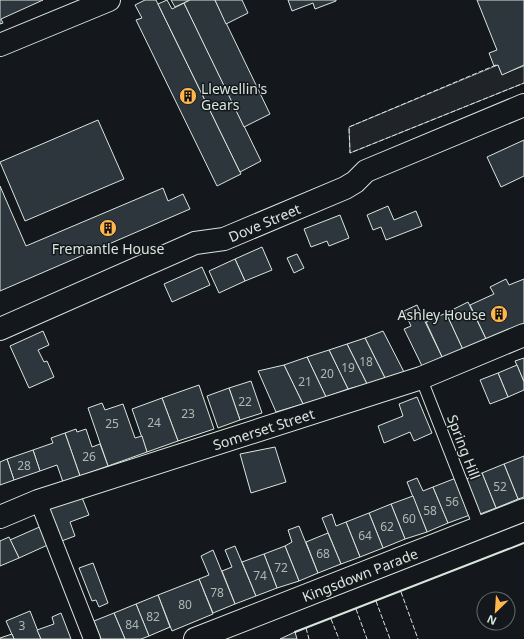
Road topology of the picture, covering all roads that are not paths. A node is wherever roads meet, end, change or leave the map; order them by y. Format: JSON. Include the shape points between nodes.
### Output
{"nodes":[{"id":1,"x":109,"y":0,"type":"edge"},
{"id":2,"x":0,"y":46,"type":"edge"},
{"id":3,"x":524,"y":105,"type":"edge"},
{"id":4,"x":0,"y":329,"type":"edge"},
{"id":5,"x":524,"y":334,"type":"edge"},
{"id":6,"x":421,"y":378,"type":"junction"},
{"id":7,"x":38,"y":501,"type":"junction"},
{"id":8,"x":524,"y":510,"type":"edge"},
{"id":9,"x":0,"y":517,"type":"edge"},
{"id":10,"x":480,"y":526,"type":"junction"},
{"id":11,"x":92,"y":639,"type":"edge"},
{"id":12,"x":195,"y":639,"type":"edge"}],
"edges":[{"from":1,"to":2,"type":"street"},
{"from":3,"to":4,"type":"street","name":"Dove Street","via":[[366,171],[356,182],[345,188],[224,239],[195,243]]},
{"from":5,"to":6,"type":"street","name":"Somerset Street"},
{"from":6,"to":7,"type":"street","name":"Somerset Street"},
{"from":6,"to":10,"type":"lane","name":"Spring Hill"},
{"from":7,"to":9,"type":"street","name":"Somerset Street"},
{"from":7,"to":11,"type":"street"},
{"from":8,"to":10,"type":"street","name":"Kingsdown Parade"},
{"from":10,"to":12,"type":"street","name":"Kingsdown Parade"}]}
